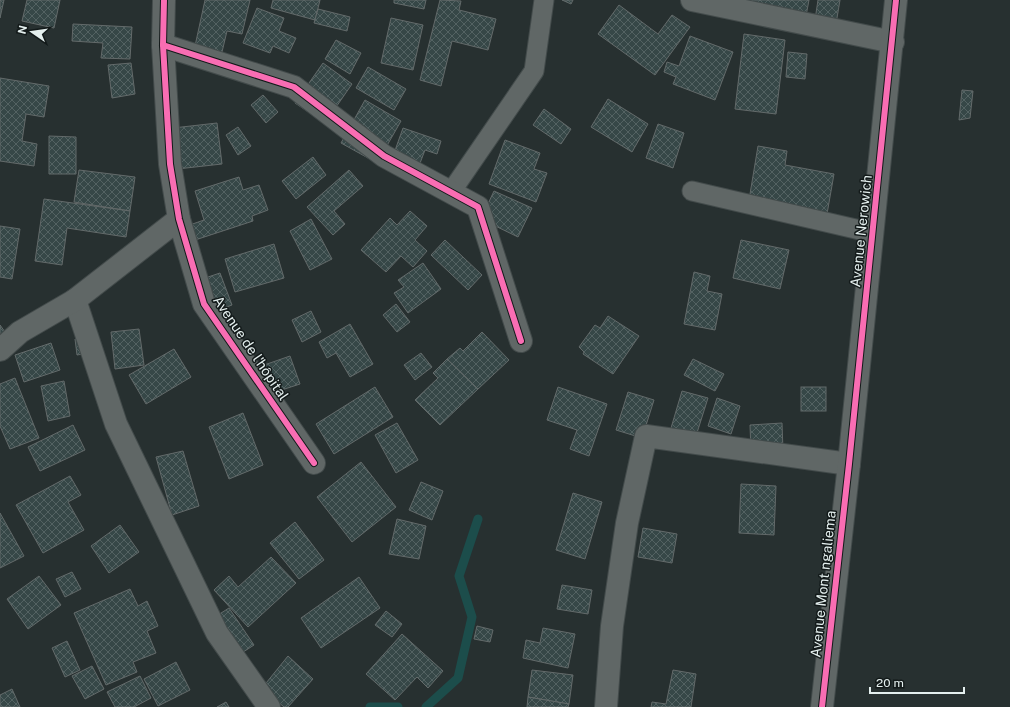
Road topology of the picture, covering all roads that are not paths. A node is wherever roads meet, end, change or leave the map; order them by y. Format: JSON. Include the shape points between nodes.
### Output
{"nodes":[{"id":1,"x":164,"y":0,"type":"edge"},
{"id":2,"x":544,"y":0,"type":"edge"},
{"id":3,"x":692,"y":0,"type":"edge"},
{"id":4,"x":896,"y":0,"type":"edge"},
{"id":5,"x":893,"y":42,"type":"junction"},
{"id":6,"x":163,"y":45,"type":"junction"},
{"id":7,"x":692,"y":191,"type":"dead end"},
{"id":8,"x":451,"y":192,"type":"junction"},
{"id":9,"x":179,"y":219,"type":"junction"},
{"id":10,"x":873,"y":233,"type":"junction"},
{"id":11,"x":75,"y":300,"type":"junction"},
{"id":12,"x":521,"y":341,"type":"dead end"},
{"id":13,"x":0,"y":350,"type":"edge"},
{"id":14,"x":314,"y":463,"type":"dead end"},
{"id":15,"x":849,"y":464,"type":"junction"},
{"id":16,"x":269,"y":707,"type":"edge"},
{"id":17,"x":606,"y":707,"type":"edge"},
{"id":18,"x":822,"y":707,"type":"edge"}],
"edges":[{"from":1,"to":6,"type":"street","name":"Avenue de l'hôpital"},
{"from":2,"to":8,"type":"lane","via":[[534,71]]},
{"from":3,"to":5,"type":"street"},
{"from":4,"to":5,"type":"street","name":"Avenue Nerowich"},
{"from":5,"to":10,"type":"street","name":"Avenue Nerowich"},
{"from":6,"to":8,"type":"street","via":[[294,87],[384,156]]},
{"from":6,"to":9,"type":"street","name":"Avenue de l'hôpital","via":[[170,164]]},
{"from":7,"to":10,"type":"lane"},
{"from":8,"to":12,"type":"street","via":[[478,206]]},
{"from":9,"to":11,"type":"street"},
{"from":9,"to":14,"type":"street","name":"Avenue de l'hôpital","via":[[204,304]]},
{"from":10,"to":15,"type":"street","name":"Avenue Nerowich"},
{"from":11,"to":13,"type":"street","via":[[20,332]]},
{"from":11,"to":16,"type":"street","via":[[116,424],[216,633]]},
{"from":15,"to":17,"type":"street","via":[[646,436],[626,531],[612,626]]},
{"from":15,"to":18,"type":"street","name":"Avenue Mont ngaliema"}]}
